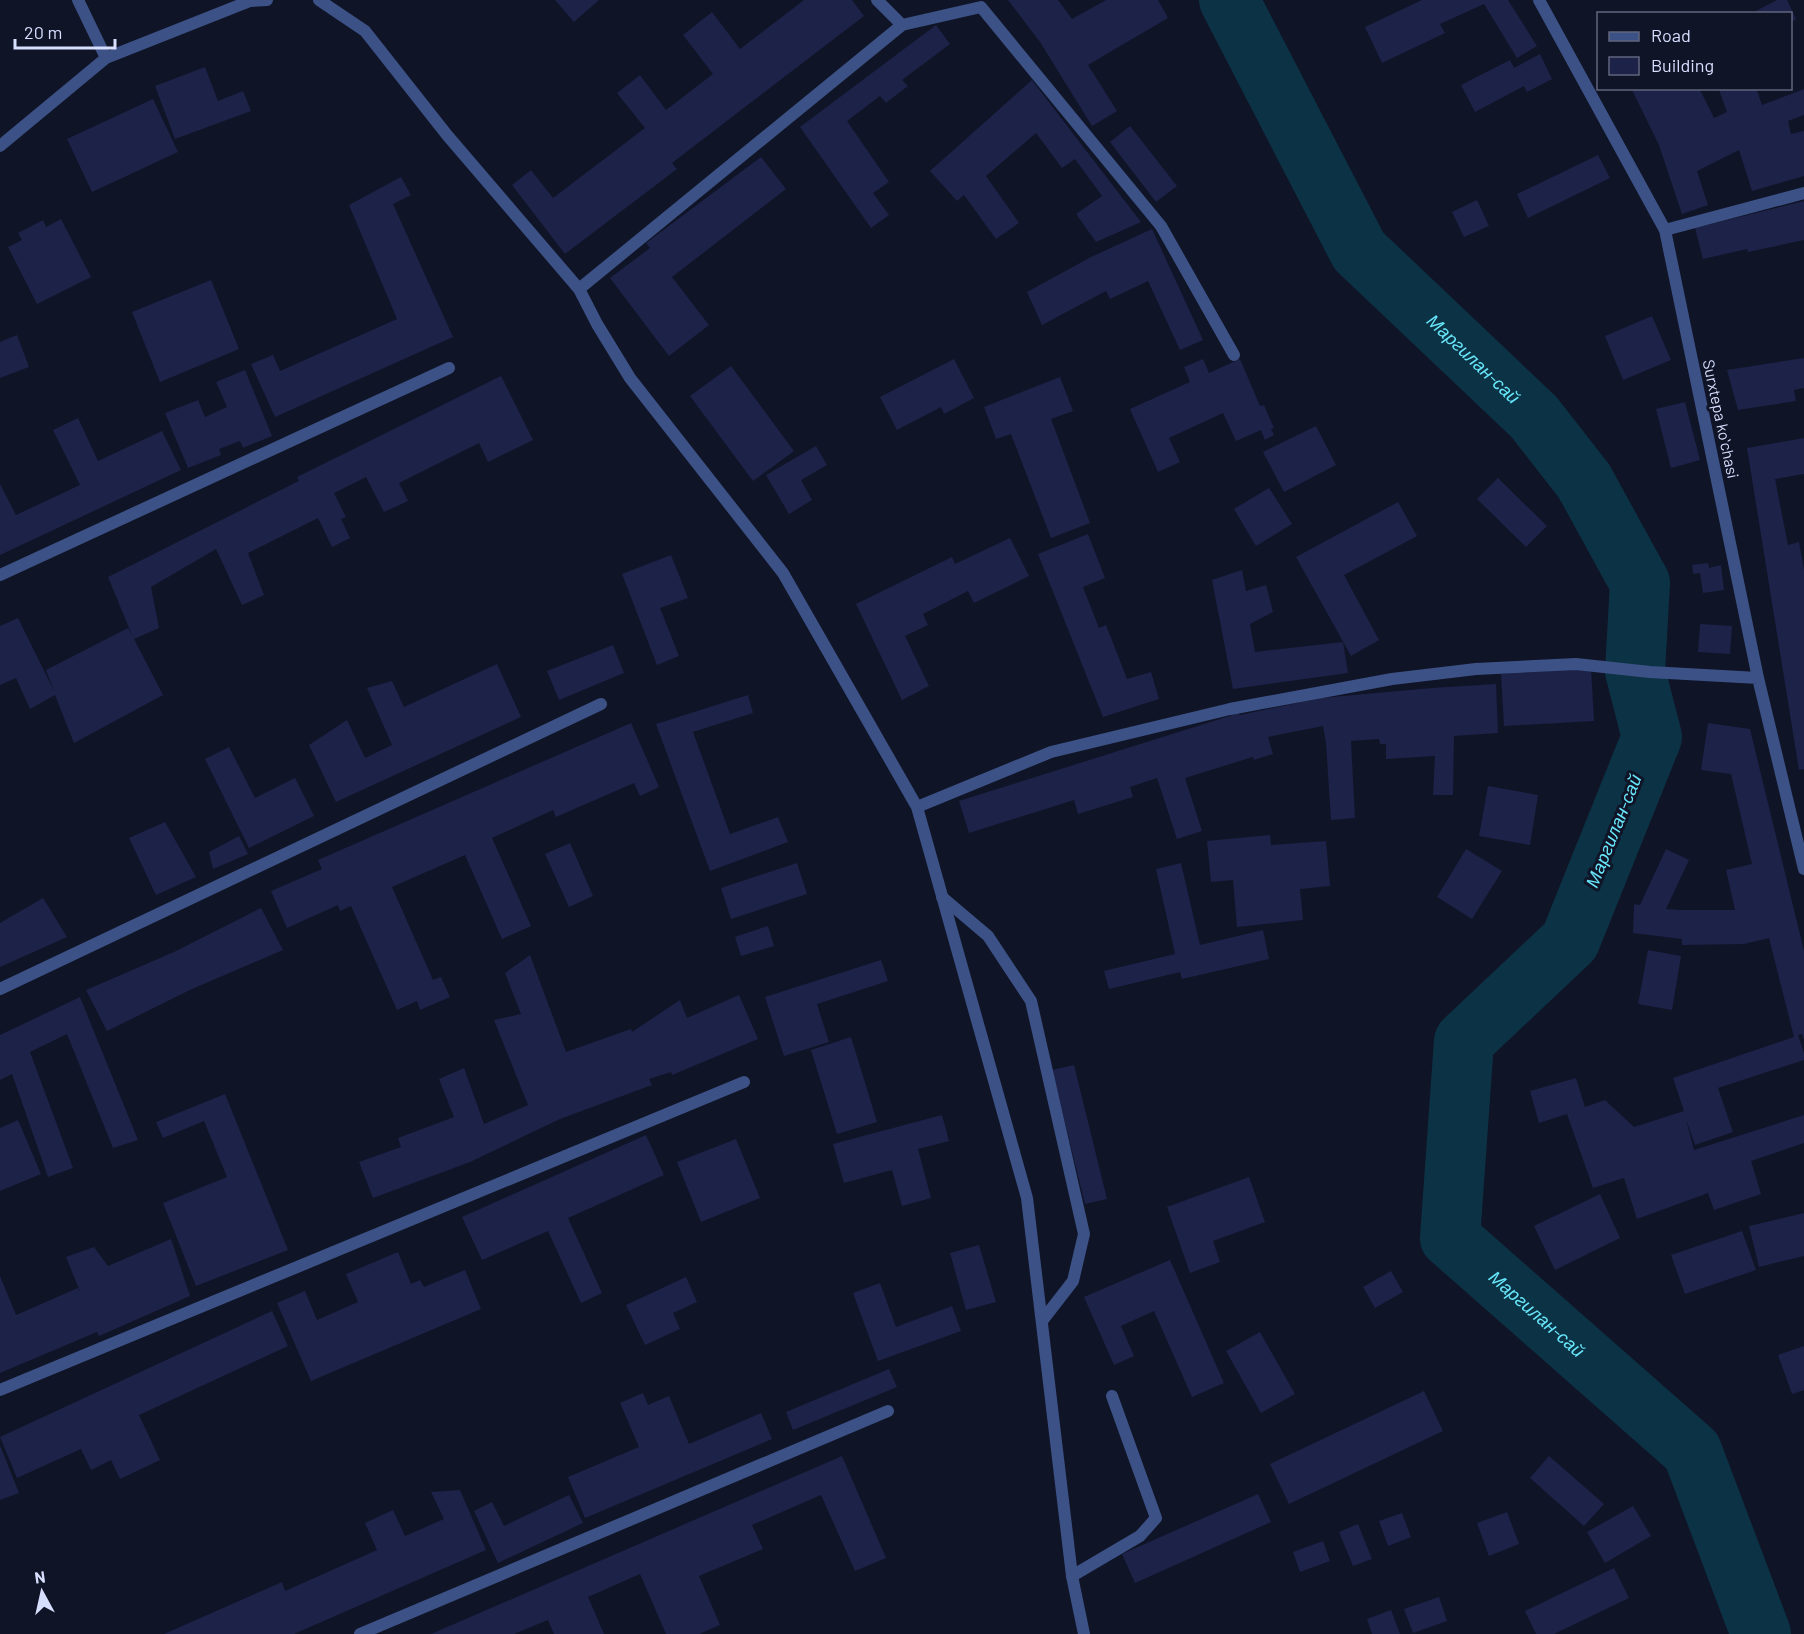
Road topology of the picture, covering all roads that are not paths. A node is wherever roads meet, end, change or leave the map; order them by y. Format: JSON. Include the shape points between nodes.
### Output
{"nodes":[{"id":1,"x":78,"y":0,"type":"edge"},
{"id":2,"x":267,"y":0,"type":"edge"},
{"id":3,"x":319,"y":0,"type":"edge"},
{"id":4,"x":877,"y":0,"type":"edge"},
{"id":5,"x":1539,"y":0,"type":"edge"},
{"id":6,"x":902,"y":26,"type":"junction"},
{"id":7,"x":106,"y":58,"type":"junction"},
{"id":8,"x":0,"y":146,"type":"edge"},
{"id":9,"x":1804,"y":193,"type":"edge"},
{"id":10,"x":1665,"y":230,"type":"junction"},
{"id":11,"x":579,"y":289,"type":"junction"},
{"id":12,"x":1234,"y":355,"type":"dead end"},
{"id":13,"x":448,"y":368,"type":"dead end"},
{"id":14,"x":0,"y":575,"type":"edge"},
{"id":15,"x":1758,"y":678,"type":"junction"},
{"id":16,"x":601,"y":704,"type":"dead end"},
{"id":17,"x":917,"y":807,"type":"junction"},
{"id":18,"x":1804,"y":869,"type":"edge"},
{"id":19,"x":942,"y":897,"type":"junction"},
{"id":20,"x":0,"y":989,"type":"edge"},
{"id":21,"x":744,"y":1082,"type":"dead end"},
{"id":22,"x":1042,"y":1321,"type":"junction"},
{"id":23,"x":0,"y":1390,"type":"edge"},
{"id":24,"x":1112,"y":1396,"type":"dead end"},
{"id":25,"x":888,"y":1411,"type":"dead end"},
{"id":26,"x":1072,"y":1576,"type":"junction"},
{"id":27,"x":360,"y":1634,"type":"edge"},
{"id":28,"x":1084,"y":1634,"type":"edge"}],
"edges":[{"from":1,"to":7,"type":"street"},
{"from":2,"to":7,"type":"street","via":[[250,1]]},
{"from":3,"to":11,"type":"street","via":[[365,31],[447,135]]},
{"from":4,"to":6,"type":"street"},
{"from":5,"to":10,"type":"street","name":"Surxtepa koʻchasi"},
{"from":6,"to":11,"type":"street"},
{"from":6,"to":12,"type":"street","via":[[981,7],[1161,226]]},
{"from":7,"to":8,"type":"street"},
{"from":9,"to":10,"type":"street"},
{"from":10,"to":15,"type":"street","name":"Surxtepa koʻchasi"},
{"from":11,"to":17,"type":"street","via":[[630,378],[783,573]]},
{"from":13,"to":14,"type":"street"},
{"from":15,"to":17,"type":"street","via":[[1576,664],[1476,669],[1392,679],[1230,709],[1051,752]]},
{"from":15,"to":18,"type":"street","name":"Surxtepa koʻchasi"},
{"from":16,"to":20,"type":"street"},
{"from":17,"to":19,"type":"street"},
{"from":19,"to":22,"type":"street","via":[[1027,1198]]},
{"from":19,"to":22,"type":"street","via":[[988,936],[1031,1001],[1084,1234],[1073,1281]]},
{"from":21,"to":23,"type":"street"},
{"from":22,"to":26,"type":"street"},
{"from":24,"to":26,"type":"street","via":[[1156,1518],[1140,1536]]},
{"from":25,"to":27,"type":"street"},
{"from":26,"to":28,"type":"street"}]}
